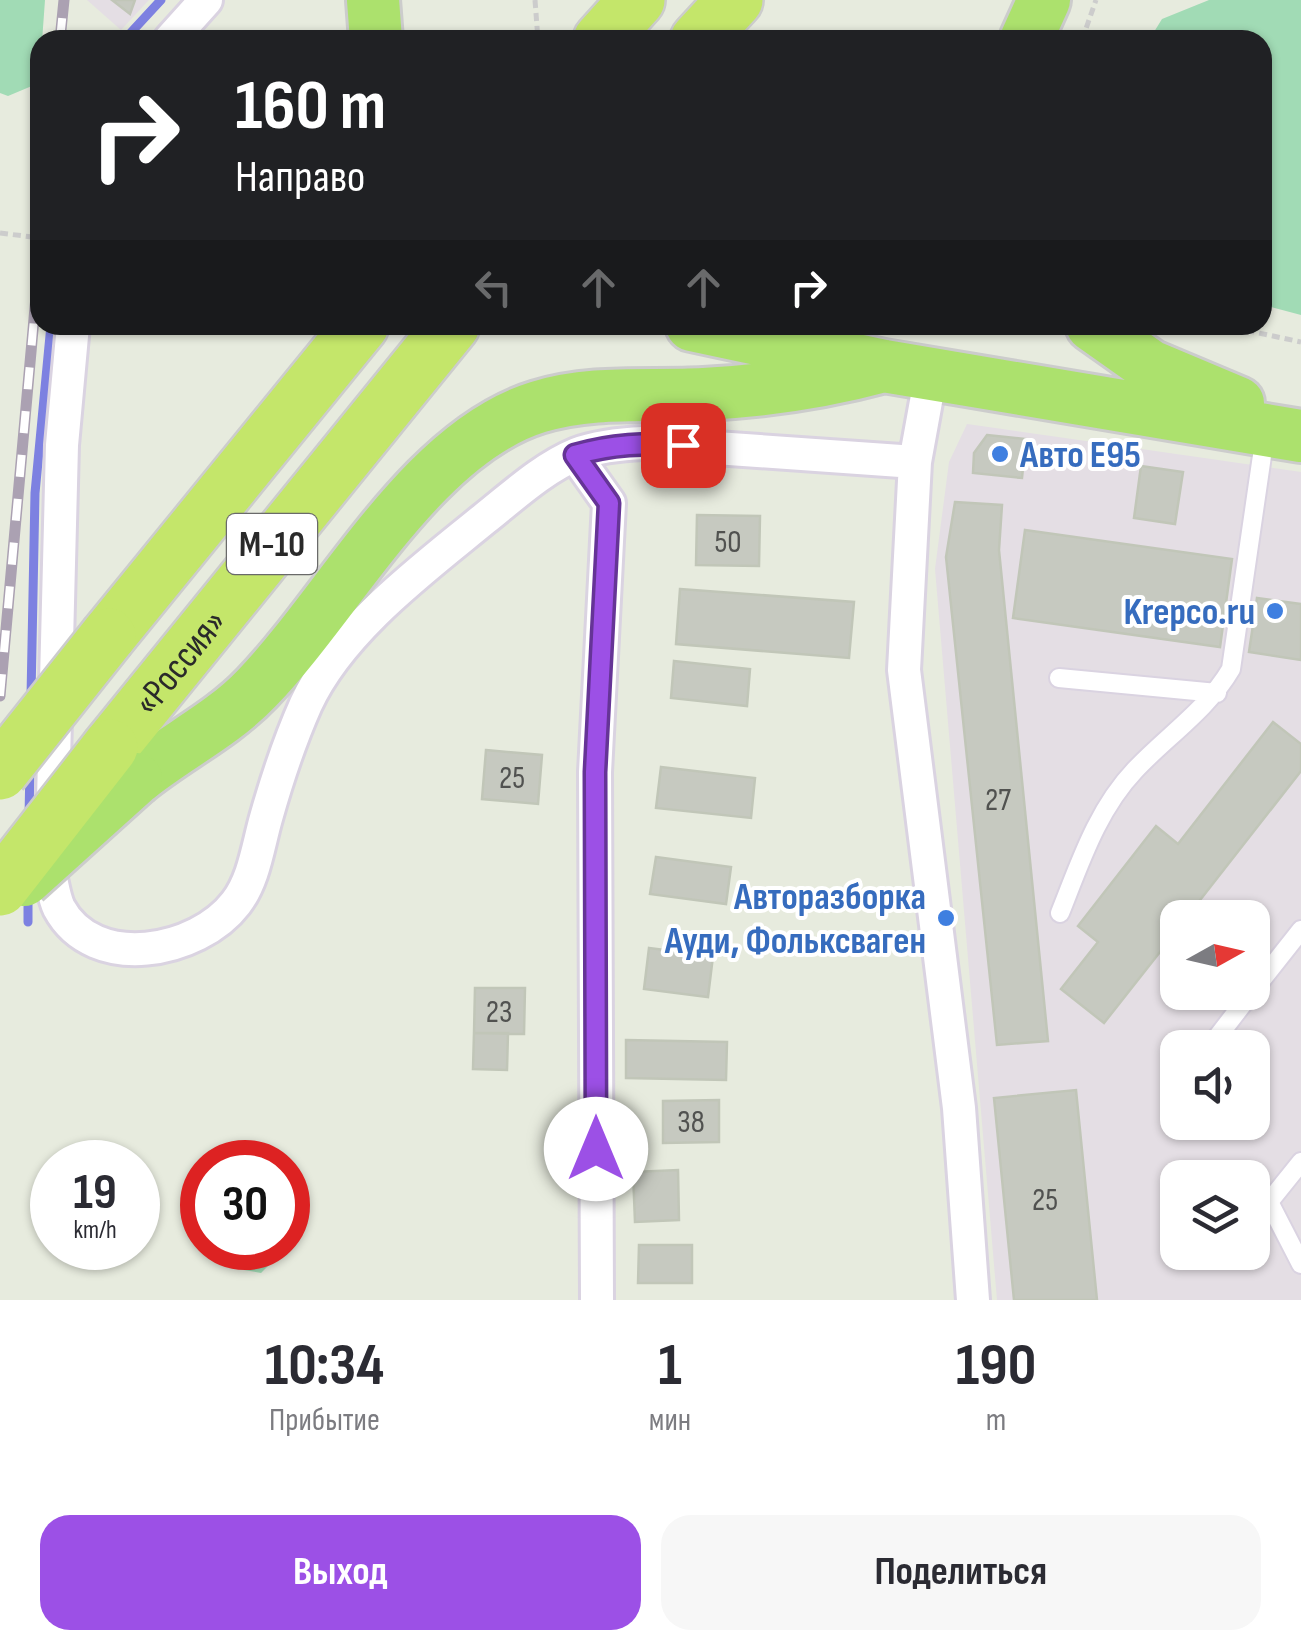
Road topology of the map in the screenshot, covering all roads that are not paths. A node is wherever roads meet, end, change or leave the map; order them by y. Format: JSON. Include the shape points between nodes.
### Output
{"nodes":[{"id":1,"x":206,"y":0,"type":"edge"},
{"id":2,"x":373,"y":0,"type":"edge"},
{"id":3,"x":637,"y":0,"type":"edge"},
{"id":4,"x":735,"y":0,"type":"edge"},
{"id":5,"x":1044,"y":0,"type":"edge"},
{"id":6,"x":179,"y":30,"type":"edge"},
{"id":7,"x":375,"y":30,"type":"edge"},
{"id":8,"x":611,"y":30,"type":"edge"},
{"id":9,"x":707,"y":30,"type":"edge"},
{"id":10,"x":1030,"y":30,"type":"edge"},
{"id":11,"x":72,"y":335,"type":"edge"},
{"id":12,"x":353,"y":335,"type":"edge"},
{"id":13,"x":444,"y":335,"type":"edge"},
{"id":14,"x":740,"y":335,"type":"edge"},
{"id":15,"x":1106,"y":335,"type":"edge"},
{"id":16,"x":908,"y":370,"type":"junction"},
{"id":17,"x":1289,"y":430,"type":"edge"},
{"id":18,"x":575,"y":455,"type":"junction"},
{"id":19,"x":915,"y":462,"type":"junction"},
{"id":20,"x":1059,"y":678,"type":"dead end"},
{"id":21,"x":1216,"y":693,"type":"junction"},
{"id":22,"x":123,"y":763,"type":"junction"},
{"id":23,"x":0,"y":772,"type":"edge"},
{"id":24,"x":0,"y":888,"type":"edge"},
{"id":25,"x":0,"y":900,"type":"edge"},
{"id":26,"x":1060,"y":913,"type":"dead end"},
{"id":27,"x":1301,"y":930,"type":"edge"},
{"id":28,"x":1270,"y":969,"type":"edge"},
{"id":29,"x":1238,"y":1010,"type":"edge"},
{"id":30,"x":1223,"y":1030,"type":"edge"},
{"id":31,"x":1301,"y":1162,"type":"edge"},
{"id":32,"x":1301,"y":1264,"type":"edge"},
{"id":33,"x":597,"y":1300,"type":"edge"},
{"id":34,"x":973,"y":1300,"type":"edge"}],
"edges":[{"from":1,"to":6,"type":"street"},
{"from":2,"to":7,"type":"main road"},
{"from":3,"to":8,"type":"highway"},
{"from":4,"to":9,"type":"highway"},
{"from":5,"to":10,"type":"main road"},
{"from":11,"to":18,"type":"street","via":[[62,445],[51,879],[72,925],[106,944],[171,946],[206,931],[236,904],[289,747],[327,668],[442,554]]},
{"from":12,"to":23,"type":"highway","name":"«Россия»","number":"М-10","bridge":true},
{"from":13,"to":22,"type":"highway","name":"«Россия»","number":"М-10"},
{"from":14,"to":16,"type":"main road"},
{"from":15,"to":17,"type":"main road","via":[[1150,366]]},
{"from":16,"to":17,"type":"main road"},
{"from":16,"to":19,"type":"street"},
{"from":16,"to":22,"type":"main road","via":[[743,392],[584,398],[541,406],[490,428],[432,478],[254,691],[169,752]]},
{"from":17,"to":21,"type":"lane","via":[[1230,669]]},
{"from":18,"to":19,"type":"street","via":[[644,442]]},
{"from":18,"to":33,"type":"street","via":[[609,503],[595,772]]},
{"from":19,"to":34,"type":"street","via":[[904,670],[959,1108]]},
{"from":20,"to":21,"type":"lane"},
{"from":21,"to":26,"type":"lane","via":[[1132,772],[1096,826]]},
{"from":22,"to":24,"type":"highway","name":"«Россия»","number":"М-10","bridge":true},
{"from":22,"to":25,"type":"main road","bridge":true},
{"from":27,"to":28,"type":"lane"},
{"from":29,"to":30,"type":"lane"},
{"from":31,"to":32,"type":"lane","via":[[1269,1202]]}]}
